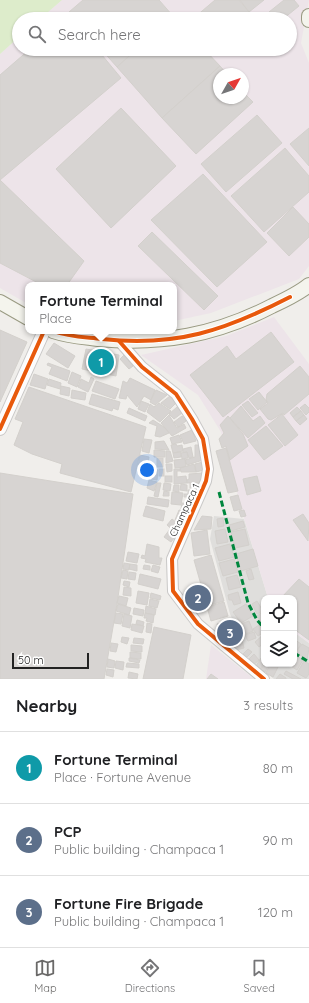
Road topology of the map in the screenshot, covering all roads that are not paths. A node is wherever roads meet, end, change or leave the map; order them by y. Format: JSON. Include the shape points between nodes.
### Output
{"nodes":[{"id":1,"x":309,"y":16,"type":"edge"},
{"id":2,"x":309,"y":20,"type":"edge"},
{"id":3,"x":309,"y":285,"type":"edge"},
{"id":4,"x":0,"y":302,"type":"edge"},
{"id":5,"x":25,"y":316,"type":"edge"},
{"id":6,"x":43,"y":334,"type":"edge"},
{"id":7,"x":63,"y":334,"type":"edge"},
{"id":8,"x":119,"y":341,"type":"junction"},
{"id":9,"x":0,"y":429,"type":"edge"},
{"id":10,"x":264,"y":679,"type":"edge"}],
"edges":[{"from":1,"to":2,"type":"main road"},
{"from":3,"to":8,"type":"main road","via":[[259,313],[218,330],[171,339]]},
{"from":4,"to":5,"type":"main road"},
{"from":6,"to":9,"type":"street"},
{"from":7,"to":8,"type":"main road"},
{"from":8,"to":10,"type":"street","name":"Champaca 1","via":[[142,367],[176,394],[203,439],[208,469],[206,481],[172,558],[173,591],[198,624]]}]}
